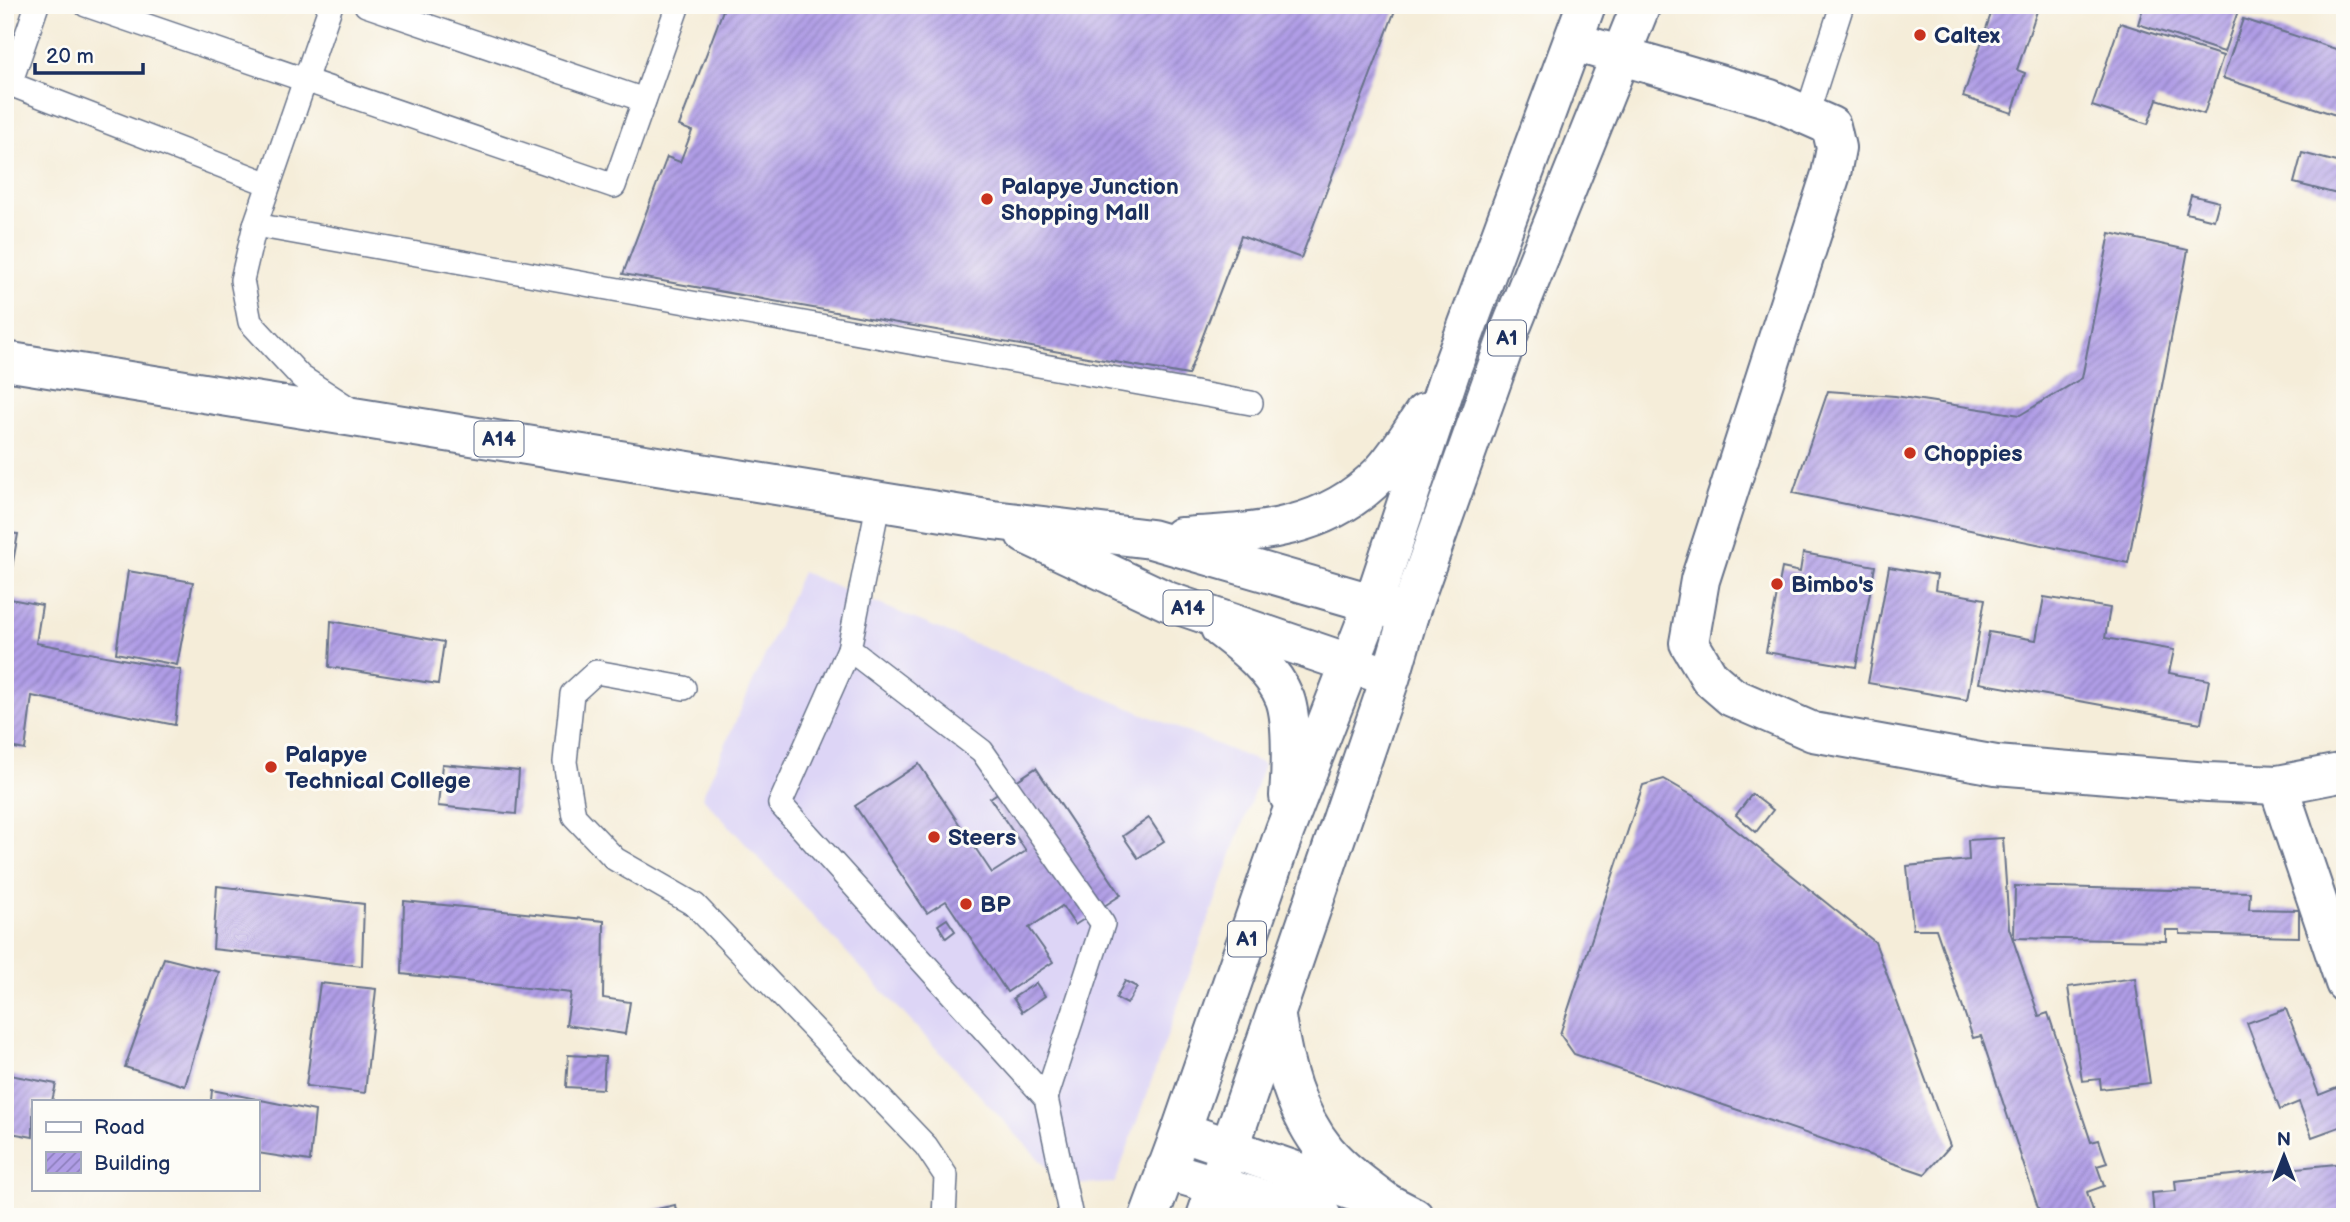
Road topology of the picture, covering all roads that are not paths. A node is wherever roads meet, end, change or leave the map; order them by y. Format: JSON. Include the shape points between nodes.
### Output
{"nodes":[{"id":1,"x":37,"y":5,"type":"edge"},
{"id":2,"x":86,"y":5,"type":"edge"},
{"id":3,"x":331,"y":5,"type":"edge"},
{"id":4,"x":366,"y":5,"type":"edge"},
{"id":5,"x":1586,"y":5,"type":"edge"},
{"id":6,"x":1641,"y":5,"type":"edge"},
{"id":7,"x":1842,"y":5,"type":"edge"},
{"id":8,"x":671,"y":7,"type":"edge"},
{"id":9,"x":1574,"y":42,"type":"junction"},
{"id":10,"x":1622,"y":56,"type":"junction"},
{"id":11,"x":305,"y":80,"type":"junction"},
{"id":12,"x":645,"y":100,"type":"junction"},
{"id":13,"x":1807,"y":114,"type":"junction"},
{"id":14,"x":269,"y":184,"type":"junction"},
{"id":15,"x":255,"y":225,"type":"junction"},
{"id":16,"x":5,"y":342,"type":"edge"},
{"id":17,"x":5,"y":361,"type":"edge"},
{"id":18,"x":56,"y":368,"type":"junction"},
{"id":19,"x":1451,"y":370,"type":"junction"},
{"id":20,"x":1251,"y":402,"type":"dead end"},
{"id":21,"x":362,"y":418,"type":"junction"},
{"id":22,"x":879,"y":500,"type":"junction"},
{"id":23,"x":993,"y":520,"type":"junction"},
{"id":24,"x":1151,"y":539,"type":"junction"},
{"id":25,"x":1373,"y":604,"type":"junction"},
{"id":26,"x":1202,"y":613,"type":"junction"},
{"id":27,"x":1409,"y":614,"type":"junction"},
{"id":28,"x":849,"y":649,"type":"junction"},
{"id":29,"x":1350,"y":664,"type":"junction"},
{"id":30,"x":1391,"y":676,"type":"junction"},
{"id":31,"x":684,"y":688,"type":"dead end"},
{"id":32,"x":2345,"y":772,"type":"edge"},
{"id":33,"x":2278,"y":785,"type":"junction"},
{"id":34,"x":1285,"y":830,"type":"junction"},
{"id":35,"x":2345,"y":983,"type":"edge"},
{"id":36,"x":1276,"y":1014,"type":"junction"},
{"id":37,"x":1046,"y":1098,"type":"junction"},
{"id":38,"x":1181,"y":1131,"type":"junction"},
{"id":39,"x":1230,"y":1149,"type":"junction"},
{"id":40,"x":1166,"y":1170,"type":"junction"},
{"id":41,"x":1211,"y":1201,"type":"edge"},
{"id":42,"x":1401,"y":1210,"type":"edge"},
{"id":43,"x":944,"y":1217,"type":"edge"},
{"id":44,"x":1071,"y":1217,"type":"edge"},
{"id":45,"x":1149,"y":1217,"type":"edge"},
{"id":46,"x":1322,"y":1217,"type":"edge"}],
"edges":[{"from":1,"to":14,"type":"lane","via":[[10,83]]},
{"from":2,"to":11,"type":"lane"},
{"from":3,"to":11,"type":"lane"},
{"from":4,"to":12,"type":"lane"},
{"from":5,"to":9,"type":"main road","number":"A1"},
{"from":6,"to":10,"type":"main road","number":"A1"},
{"from":7,"to":13,"type":"lane"},
{"from":8,"to":12,"type":"lane"},
{"from":9,"to":10,"type":"main road"},
{"from":9,"to":19,"type":"main road","number":"A1"},
{"from":10,"to":13,"type":"main road"},
{"from":10,"to":27,"type":"main road","number":"A1","via":[[1510,330]]},
{"from":11,"to":12,"type":"lane","via":[[614,187]]},
{"from":11,"to":14,"type":"lane"},
{"from":13,"to":33,"type":"main road","via":[[1831,126],[1836,148],[1700,580],[1689,643],[1710,678],[1732,697],[1813,732],[1996,765]]},
{"from":14,"to":15,"type":"lane"},
{"from":15,"to":20,"type":"lane"},
{"from":15,"to":21,"type":"lane","via":[[242,280],[250,323],[301,377]]},
{"from":16,"to":18,"type":"main road"},
{"from":17,"to":18,"type":"main road","number":"A14"},
{"from":18,"to":21,"type":"main road","number":"A14"},
{"from":19,"to":24,"type":"main road","via":[[1380,474],[1324,515],[1264,531]]},
{"from":19,"to":25,"type":"main road","number":"A1"},
{"from":21,"to":22,"type":"main road","number":"A14"},
{"from":22,"to":23,"type":"main road","number":"A14"},
{"from":22,"to":28,"type":"lane"},
{"from":23,"to":24,"type":"main road","number":"A14"},
{"from":23,"to":26,"type":"main road","number":"A14"},
{"from":24,"to":25,"type":"main road","number":"A14"},
{"from":25,"to":27,"type":"main road","number":"A14"},
{"from":25,"to":29,"type":"main road","number":"A1"},
{"from":26,"to":29,"type":"main road","number":"A14"},
{"from":26,"to":34,"type":"main road","via":[[1268,670],[1286,700],[1291,775]]},
{"from":27,"to":30,"type":"main road","number":"A1"},
{"from":28,"to":37,"type":"lane","via":[[982,751],[1103,924]]},
{"from":28,"to":37,"type":"lane","via":[[780,804]]},
{"from":29,"to":30,"type":"main road","number":"A14"},
{"from":29,"to":34,"type":"main road","number":"A1"},
{"from":30,"to":36,"type":"main road","number":"A1"},
{"from":31,"to":43,"type":"lane","via":[[596,672],[572,694],[565,762],[574,816],[615,859],[695,905],[926,1146],[946,1176]]},
{"from":32,"to":33,"type":"main road"},
{"from":33,"to":35,"type":"main road"},
{"from":34,"to":38,"type":"main road","number":"A1"},
{"from":36,"to":39,"type":"main road","number":"A1"},
{"from":36,"to":42,"type":"main road","via":[[1293,1093],[1307,1122],[1326,1151],[1353,1177]]},
{"from":37,"to":44,"type":"lane"},
{"from":38,"to":39,"type":"main road"},
{"from":38,"to":40,"type":"main road","number":"A1"},
{"from":39,"to":41,"type":"main road","number":"A1"},
{"from":39,"to":42,"type":"main road"},
{"from":40,"to":41,"type":"main road"},
{"from":40,"to":45,"type":"main road","number":"A1"},
{"from":41,"to":46,"type":"main road"}]}
